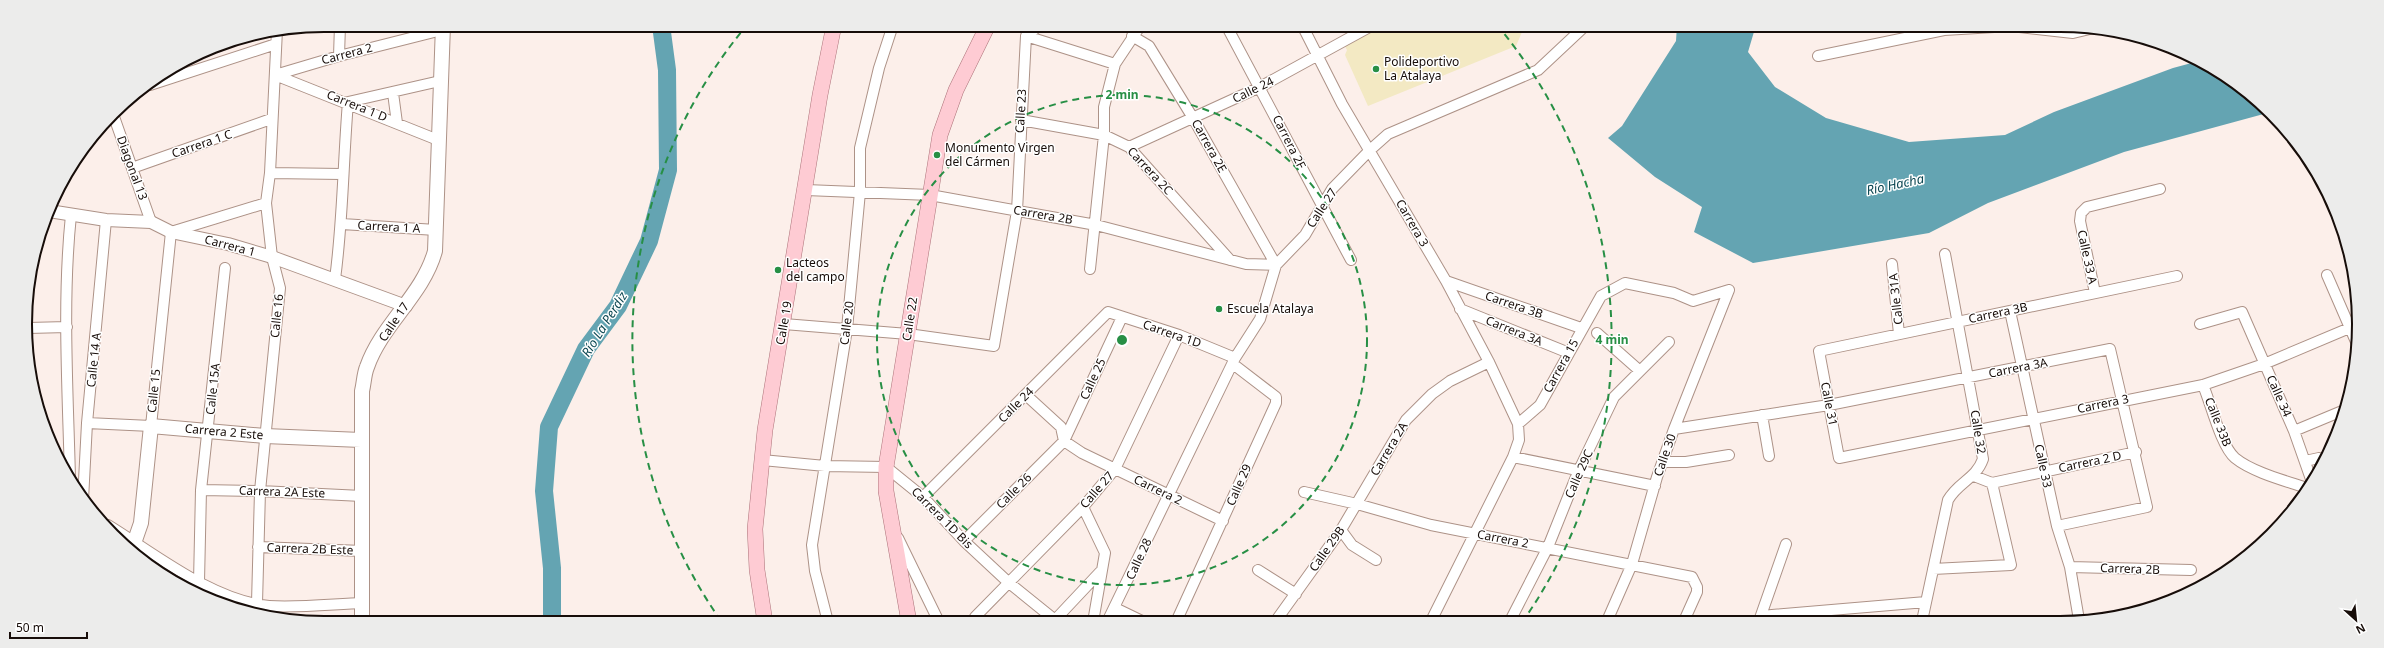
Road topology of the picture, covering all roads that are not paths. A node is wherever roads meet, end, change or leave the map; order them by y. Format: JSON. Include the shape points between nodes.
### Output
{"nodes":[{"id":1,"x":340,"y":32,"type":"edge"},
{"id":2,"x":427,"y":32,"type":"edge"},
{"id":3,"x":442,"y":32,"type":"edge"},
{"id":4,"x":833,"y":32,"type":"edge"},
{"id":5,"x":891,"y":32,"type":"edge"},
{"id":6,"x":985,"y":32,"type":"edge"},
{"id":7,"x":1031,"y":32,"type":"edge"},
{"id":8,"x":1135,"y":32,"type":"edge"},
{"id":9,"x":1230,"y":32,"type":"edge"},
{"id":10,"x":1306,"y":32,"type":"edge"},
{"id":11,"x":1359,"y":32,"type":"edge"},
{"id":12,"x":1579,"y":32,"type":"edge"},
{"id":13,"x":1929,"y":32,"type":"edge"},
{"id":14,"x":277,"y":36,"type":"edge"},
{"id":15,"x":1026,"y":36,"type":"junction"},
{"id":16,"x":1132,"y":36,"type":"junction"},
{"id":17,"x":276,"y":44,"type":"junction"},
{"id":18,"x":1317,"y":54,"type":"junction"},
{"id":19,"x":339,"y":56,"type":"junction"},
{"id":20,"x":1818,"y":56,"type":"dead end"},
{"id":21,"x":1115,"y":64,"type":"junction"},
{"id":22,"x":275,"y":75,"type":"junction"},
{"id":23,"x":162,"y":81,"type":"edge"},
{"id":24,"x":440,"y":81,"type":"junction"},
{"id":25,"x":1260,"y":87,"type":"junction"},
{"id":26,"x":394,"y":93,"type":"junction"},
{"id":27,"x":348,"y":102,"type":"junction"},
{"id":28,"x":1193,"y":118,"type":"junction"},
{"id":29,"x":271,"y":119,"type":"junction"},
{"id":30,"x":1021,"y":120,"type":"junction"},
{"id":31,"x":115,"y":121,"type":"edge"},
{"id":32,"x":397,"y":122,"type":"junction"},
{"id":33,"x":1104,"y":135,"type":"junction"},
{"id":34,"x":438,"y":140,"type":"junction"},
{"id":35,"x":1129,"y":147,"type":"junction"},
{"id":36,"x":1370,"y":150,"type":"junction"},
{"id":37,"x":132,"y":168,"type":"junction"},
{"id":38,"x":270,"y":173,"type":"junction"},
{"id":39,"x":342,"y":174,"type":"junction"},
{"id":40,"x":2160,"y":189,"type":"dead end"},
{"id":41,"x":806,"y":190,"type":"junction"},
{"id":42,"x":860,"y":192,"type":"junction"},
{"id":43,"x":930,"y":195,"type":"junction"},
{"id":44,"x":266,"y":203,"type":"junction"},
{"id":45,"x":1322,"y":206,"type":"junction"},
{"id":46,"x":1017,"y":211,"type":"junction"},
{"id":47,"x":54,"y":212,"type":"edge"},
{"id":48,"x":71,"y":215,"type":"junction"},
{"id":49,"x":106,"y":220,"type":"junction"},
{"id":50,"x":151,"y":222,"type":"junction"},
{"id":51,"x":342,"y":224,"type":"junction"},
{"id":52,"x":1096,"y":225,"type":"junction"},
{"id":53,"x":436,"y":230,"type":"junction"},
{"id":54,"x":171,"y":232,"type":"junction"},
{"id":55,"x":1945,"y":254,"type":"dead end"},
{"id":56,"x":272,"y":257,"type":"junction"},
{"id":57,"x":1231,"y":260,"type":"junction"},
{"id":58,"x":1351,"y":260,"type":"dead end"},
{"id":59,"x":1892,"y":264,"type":"dead end"},
{"id":60,"x":1276,"y":265,"type":"junction"},
{"id":61,"x":225,"y":268,"type":"dead end"},
{"id":62,"x":1090,"y":269,"type":"dead end"},
{"id":63,"x":2327,"y":275,"type":"dead end"},
{"id":64,"x":2177,"y":276,"type":"dead end"},
{"id":65,"x":335,"y":279,"type":"junction"},
{"id":66,"x":1446,"y":281,"type":"junction"},
{"id":67,"x":1728,"y":290,"type":"joint"},
{"id":68,"x":2095,"y":293,"type":"junction"},
{"id":69,"x":406,"y":306,"type":"junction"},
{"id":70,"x":1460,"y":309,"type":"junction"},
{"id":71,"x":2010,"y":311,"type":"junction"},
{"id":72,"x":1108,"y":312,"type":"joint"},
{"id":73,"x":1122,"y":317,"type":"junction"},
{"id":74,"x":1957,"y":322,"type":"junction"},
{"id":75,"x":2352,"y":322,"type":"edge"},
{"id":76,"x":784,"y":324,"type":"junction"},
{"id":77,"x":2200,"y":324,"type":"dead end"},
{"id":78,"x":67,"y":327,"type":"junction"},
{"id":79,"x":2352,"y":327,"type":"edge"},
{"id":80,"x":32,"y":328,"type":"edge"},
{"id":81,"x":1581,"y":328,"type":"junction"},
{"id":82,"x":847,"y":329,"type":"junction"},
{"id":83,"x":1597,"y":333,"type":"dead end"},
{"id":84,"x":908,"y":334,"type":"junction"},
{"id":85,"x":1899,"y":334,"type":"junction"},
{"id":86,"x":1180,"y":335,"type":"junction"},
{"id":87,"x":1669,"y":342,"type":"dead end"},
{"id":88,"x":1819,"y":351,"type":"joint"},
{"id":89,"x":1569,"y":353,"type":"junction"},
{"id":90,"x":1234,"y":361,"type":"junction"},
{"id":91,"x":1489,"y":362,"type":"junction"},
{"id":92,"x":2264,"y":364,"type":"junction"},
{"id":93,"x":2023,"y":367,"type":"junction"},
{"id":94,"x":1640,"y":371,"type":"junction"},
{"id":95,"x":1968,"y":377,"type":"junction"},
{"id":96,"x":2204,"y":384,"type":"junction"},
{"id":97,"x":1026,"y":395,"type":"junction"},
{"id":98,"x":2122,"y":399,"type":"junction"},
{"id":99,"x":1829,"y":405,"type":"junction"},
{"id":100,"x":2339,"y":412,"type":"edge"},
{"id":101,"x":1762,"y":416,"type":"junction"},
{"id":102,"x":2033,"y":418,"type":"junction"},
{"id":103,"x":87,"y":423,"type":"junction"},
{"id":104,"x":1518,"y":424,"type":"junction"},
{"id":105,"x":151,"y":426,"type":"junction"},
{"id":106,"x":1674,"y":429,"type":"junction"},
{"id":107,"x":1979,"y":430,"type":"junction"},
{"id":108,"x":2294,"y":431,"type":"junction"},
{"id":109,"x":208,"y":432,"type":"junction"},
{"id":110,"x":265,"y":436,"type":"junction"},
{"id":111,"x":361,"y":440,"type":"junction"},
{"id":112,"x":1064,"y":441,"type":"junction"},
{"id":113,"x":2136,"y":452,"type":"junction"},
{"id":114,"x":1728,"y":455,"type":"dead end"},
{"id":115,"x":1769,"y":456,"type":"dead end"},
{"id":116,"x":1513,"y":457,"type":"junction"},
{"id":117,"x":1839,"y":458,"type":"joint"},
{"id":118,"x":2319,"y":458,"type":"edge"},
{"id":119,"x":762,"y":460,"type":"junction"},
{"id":120,"x":2305,"y":461,"type":"junction"},
{"id":121,"x":1663,"y":462,"type":"junction"},
{"id":122,"x":826,"y":466,"type":"junction"},
{"id":123,"x":886,"y":467,"type":"junction"},
{"id":124,"x":70,"y":468,"type":"edge"},
{"id":125,"x":1115,"y":469,"type":"junction"},
{"id":126,"x":1578,"y":472,"type":"junction"},
{"id":127,"x":2044,"y":472,"type":"junction"},
{"id":128,"x":2310,"y":475,"type":"edge"},
{"id":129,"x":1974,"y":476,"type":"junction"},
{"id":130,"x":1992,"y":482,"type":"junction"},
{"id":131,"x":1655,"y":486,"type":"junction"},
{"id":132,"x":2303,"y":486,"type":"edge"},
{"id":133,"x":84,"y":490,"type":"edge"},
{"id":134,"x":201,"y":490,"type":"junction"},
{"id":135,"x":260,"y":491,"type":"junction"},
{"id":136,"x":1304,"y":492,"type":"dead end"},
{"id":137,"x":1169,"y":495,"type":"junction"},
{"id":138,"x":362,"y":496,"type":"junction"},
{"id":139,"x":923,"y":497,"type":"junction"},
{"id":140,"x":1357,"y":504,"type":"junction"},
{"id":141,"x":1083,"y":507,"type":"junction"},
{"id":142,"x":890,"y":519,"type":"junction"},
{"id":143,"x":1223,"y":522,"type":"junction"},
{"id":144,"x":2057,"y":526,"type":"junction"},
{"id":145,"x":1341,"y":530,"type":"junction"},
{"id":146,"x":1476,"y":534,"type":"junction"},
{"id":147,"x":964,"y":541,"type":"junction"},
{"id":148,"x":1786,"y":544,"type":"dead end"},
{"id":149,"x":134,"y":546,"type":"edge"},
{"id":150,"x":258,"y":547,"type":"junction"},
{"id":151,"x":1548,"y":548,"type":"junction"},
{"id":152,"x":363,"y":551,"type":"junction"},
{"id":153,"x":1376,"y":560,"type":"dead end"},
{"id":154,"x":1632,"y":564,"type":"junction"},
{"id":155,"x":2070,"y":567,"type":"junction"},
{"id":156,"x":1933,"y":569,"type":"junction"},
{"id":157,"x":1258,"y":570,"type":"dead end"},
{"id":158,"x":2191,"y":570,"type":"dead end"},
{"id":159,"x":1100,"y":572,"type":"junction"},
{"id":160,"x":199,"y":582,"type":"junction"},
{"id":161,"x":1008,"y":582,"type":"junction"},
{"id":162,"x":1296,"y":594,"type":"junction"},
{"id":163,"x":1926,"y":602,"type":"junction"},
{"id":164,"x":257,"y":603,"type":"junction"},
{"id":165,"x":364,"y":603,"type":"junction"},
{"id":166,"x":1115,"y":608,"type":"junction"},
{"id":167,"x":2078,"y":615,"type":"edge"},
{"id":168,"x":363,"y":616,"type":"edge"},
{"id":169,"x":764,"y":616,"type":"edge"},
{"id":170,"x":826,"y":616,"type":"edge"},
{"id":171,"x":908,"y":616,"type":"edge"},
{"id":172,"x":937,"y":616,"type":"edge"},
{"id":173,"x":976,"y":616,"type":"edge"},
{"id":174,"x":1048,"y":616,"type":"edge"},
{"id":175,"x":1059,"y":616,"type":"edge"},
{"id":176,"x":1094,"y":616,"type":"edge"},
{"id":177,"x":1110,"y":616,"type":"edge"},
{"id":178,"x":1132,"y":616,"type":"edge"},
{"id":179,"x":1179,"y":616,"type":"edge"},
{"id":180,"x":1280,"y":616,"type":"edge"},
{"id":181,"x":1434,"y":616,"type":"edge"},
{"id":182,"x":1513,"y":616,"type":"edge"},
{"id":183,"x":1609,"y":616,"type":"edge"},
{"id":184,"x":1686,"y":616,"type":"edge"},
{"id":185,"x":1761,"y":616,"type":"edge"},
{"id":186,"x":1789,"y":616,"type":"edge"},
{"id":187,"x":1923,"y":616,"type":"edge"}],
"edges":[{"from":1,"to":19,"type":"street"},
{"from":2,"to":19,"type":"street","name":"Carrera 2"},
{"from":3,"to":24,"type":"main road","name":"Calle 17"},
{"from":4,"to":41,"type":"main road","name":"Calle 19"},
{"from":5,"to":42,"type":"street","name":"Calle 20","via":[[879,68],[860,148]]},
{"from":6,"to":43,"type":"main road","name":"Calle 22","via":[[956,90],[940,135]]},
{"from":7,"to":15,"type":"street"},
{"from":8,"to":16,"type":"street"},
{"from":9,"to":25,"type":"street","name":"Carrera 2F"},
{"from":10,"to":18,"type":"street","name":"Carrera 3"},
{"from":11,"to":18,"type":"street","name":"Calle 24"},
{"from":12,"to":36,"type":"street","name":"Calle 27","via":[[1538,70],[1388,134]]},
{"from":13,"to":20,"type":"street"},
{"from":14,"to":17,"type":"street","name":"Calle 16"},
{"from":15,"to":21,"type":"street"},
{"from":15,"to":30,"type":"street","name":"Calle 23"},
{"from":16,"to":21,"type":"street"},
{"from":16,"to":28,"type":"street","name":"Carrera 2E","via":[[1149,46]]},
{"from":17,"to":22,"type":"street","name":"Calle 16"},
{"from":17,"to":23,"type":"street"},
{"from":18,"to":25,"type":"street","name":"Calle 24"},
{"from":18,"to":36,"type":"street","name":"Carrera 3","via":[[1342,104]]},
{"from":19,"to":22,"type":"street","name":"Carrera 2"},
{"from":21,"to":33,"type":"street","via":[[1104,107]]},
{"from":22,"to":27,"type":"street","name":"Carrera 1 D"},
{"from":22,"to":29,"type":"street","name":"Calle 16"},
{"from":24,"to":26,"type":"street"},
{"from":24,"to":34,"type":"main road","name":"Calle 17"},
{"from":25,"to":28,"type":"street","name":"Calle 24"},
{"from":25,"to":45,"type":"street","name":"Carrera 2F"},
{"from":26,"to":27,"type":"street"},
{"from":26,"to":32,"type":"street"},
{"from":27,"to":32,"type":"street","name":"Carrera 1 D"},
{"from":27,"to":39,"type":"street"},
{"from":28,"to":35,"type":"street","name":"Calle 24"},
{"from":28,"to":60,"type":"street","name":"Carrera 2E"},
{"from":29,"to":37,"type":"street","name":"Carrera 1 C"},
{"from":29,"to":38,"type":"street","name":"Calle 16"},
{"from":30,"to":33,"type":"street","name":"Carrera 2C"},
{"from":30,"to":46,"type":"street","name":"Calle 23"},
{"from":31,"to":37,"type":"street","name":"Diagonal 13"},
{"from":32,"to":34,"type":"street","name":"Carrera 1 D"},
{"from":33,"to":35,"type":"street","name":"Carrera 2C"},
{"from":33,"to":52,"type":"street"},
{"from":34,"to":53,"type":"main road","name":"Calle 17"},
{"from":35,"to":57,"type":"street","name":"Carrera 2C"},
{"from":36,"to":45,"type":"street","name":"Calle 27","via":[[1332,189]]},
{"from":36,"to":66,"type":"street","name":"Carrera 3"},
{"from":37,"to":50,"type":"street","name":"Diagonal 13"},
{"from":38,"to":39,"type":"street"},
{"from":38,"to":44,"type":"street","name":"Calle 16"},
{"from":39,"to":51,"type":"street"},
{"from":40,"to":68,"type":"street","name":"Calle 33 A","via":[[2087,206],[2081,213],[2080,221]]},
{"from":41,"to":42,"type":"street","name":"Carrera 2B"},
{"from":41,"to":76,"type":"main road","name":"Calle 19"},
{"from":42,"to":43,"type":"street","name":"Carrera 2B"},
{"from":42,"to":82,"type":"street","name":"Calle 20"},
{"from":43,"to":46,"type":"street","name":"Carrera 2B"},
{"from":43,"to":84,"type":"main road","name":"Calle 22"},
{"from":44,"to":54,"type":"street"},
{"from":44,"to":56,"type":"street","name":"Calle 16"},
{"from":45,"to":58,"type":"street","name":"Carrera 2F"},
{"from":45,"to":60,"type":"street","name":"Calle 27","via":[[1305,235]]},
{"from":46,"to":52,"type":"street","name":"Carrera 2B"},
{"from":46,"to":84,"type":"street","name":"Calle 23","via":[[994,346]]},
{"from":47,"to":48,"type":"street","name":"Carrera 1"},
{"from":48,"to":49,"type":"street","name":"Carrera 1"},
{"from":48,"to":78,"type":"street","name":"Calle 14 A","via":[[68,240]]},
{"from":49,"to":50,"type":"street","name":"Carrera 1"},
{"from":49,"to":103,"type":"street","name":"Calle 14 A"},
{"from":50,"to":54,"type":"street","name":"Carrera 1"},
{"from":51,"to":53,"type":"street","name":"Carrera 1 A"},
{"from":51,"to":65,"type":"street"},
{"from":52,"to":57,"type":"street","name":"Carrera 2B"},
{"from":52,"to":62,"type":"street"},
{"from":53,"to":69,"type":"main road","name":"Calle 17","via":[[435,251],[430,270]]},
{"from":54,"to":56,"type":"street","name":"Carrera 1","via":[[228,244]]},
{"from":54,"to":105,"type":"street","name":"Calle 15"},
{"from":55,"to":74,"type":"street","name":"Calle 32"},
{"from":56,"to":65,"type":"street","name":"Carrera 1"},
{"from":56,"to":110,"type":"street","name":"Calle 16","via":[[280,288]]},
{"from":57,"to":60,"type":"street","name":"Carrera 2B","via":[[1246,264]]},
{"from":59,"to":85,"type":"street","name":"Calle 31A"},
{"from":60,"to":90,"type":"street","name":"Calle 27","via":[[1260,319]]},
{"from":61,"to":109,"type":"street","name":"Calle 15A"},
{"from":63,"to":75,"type":"street"},
{"from":64,"to":68,"type":"street","name":"Carrera 3B"},
{"from":65,"to":69,"type":"street","name":"Carrera 1"},
{"from":66,"to":70,"type":"street","name":"Carrera 3"},
{"from":66,"to":81,"type":"street","name":"Carrera 3B"},
{"from":67,"to":81,"type":"street","name":"Carrera 15","via":[[1693,301],[1674,293],[1625,283],[1600,296]]},
{"from":67,"to":106,"type":"street","name":"Calle 30"},
{"from":68,"to":71,"type":"street","name":"Carrera 3B"},
{"from":69,"to":111,"type":"main road","name":"Calle 17","via":[[367,367],[362,391]]},
{"from":70,"to":89,"type":"street","name":"Carrera 3A"},
{"from":70,"to":91,"type":"street","name":"Carrera 3"},
{"from":71,"to":74,"type":"street","name":"Carrera 3B"},
{"from":71,"to":93,"type":"street","name":"Calle 33"},
{"from":72,"to":73,"type":"street","name":"Carrera 1D"},
{"from":72,"to":97,"type":"street","name":"Calle 24"},
{"from":73,"to":86,"type":"street","name":"Carrera 1D"},
{"from":73,"to":112,"type":"street","name":"Calle 25"},
{"from":74,"to":85,"type":"street","name":"Carrera 3B"},
{"from":74,"to":95,"type":"street","name":"Calle 32"},
{"from":76,"to":82,"type":"street"},
{"from":76,"to":119,"type":"main road","name":"Calle 19"},
{"from":77,"to":92,"type":"street","name":"Calle 34","via":[[2242,312]]},
{"from":78,"to":80,"type":"street"},
{"from":78,"to":124,"type":"street","name":"Calle 14 A"},
{"from":79,"to":92,"type":"street","name":"Carrera 3"},
{"from":81,"to":89,"type":"street","name":"Carrera 15"},
{"from":82,"to":84,"type":"street"},
{"from":82,"to":122,"type":"street","name":"Calle 20"},
{"from":83,"to":94,"type":"street"},
{"from":84,"to":123,"type":"main road","name":"Calle 22"},
{"from":85,"to":88,"type":"street","name":"Carrera 3B"},
{"from":86,"to":90,"type":"street","name":"Carrera 1D"},
{"from":86,"to":125,"type":"street","name":"Calle 27"},
{"from":87,"to":94,"type":"street","name":"Calle 29C"},
{"from":88,"to":99,"type":"street","name":"Calle 31"},
{"from":89,"to":104,"type":"street","name":"Carrera 15","via":[[1540,405]]},
{"from":90,"to":137,"type":"street","name":"Calle 27"},
{"from":90,"to":143,"type":"street","name":"Calle 29","via":[[1276,397]]},
{"from":91,"to":104,"type":"street","name":"Carrera 3"},
{"from":91,"to":140,"type":"street","name":"Carrera 2A","via":[[1450,381],[1432,394],[1406,420]]},
{"from":92,"to":96,"type":"street","name":"Carrera 3"},
{"from":92,"to":108,"type":"street","name":"Calle 34"},
{"from":93,"to":95,"type":"street","name":"Carrera 3A"},
{"from":93,"to":98,"type":"street","name":"Carrera 3A","via":[[2110,349]]},
{"from":93,"to":102,"type":"street","name":"Calle 33"},
{"from":94,"to":126,"type":"street","name":"Calle 29C","via":[[1614,398]]},
{"from":95,"to":99,"type":"street","name":"Carrera 3A"},
{"from":95,"to":107,"type":"street","name":"Calle 32"},
{"from":96,"to":98,"type":"street","name":"Carrera 3"},
{"from":96,"to":132,"type":"street","name":"Calle 33B","via":[[2227,448],[2234,458],[2245,465]]},
{"from":97,"to":112,"type":"street","via":[[1061,427]]},
{"from":97,"to":139,"type":"street","name":"Calle 24"},
{"from":98,"to":102,"type":"street","name":"Carrera 3"},
{"from":98,"to":113,"type":"street","name":"Carrera 3A"},
{"from":99,"to":101,"type":"street","name":"Carrera 3A"},
{"from":99,"to":117,"type":"street","name":"Calle 31"},
{"from":100,"to":108,"type":"street"},
{"from":101,"to":106,"type":"street","name":"Carrera 3A"},
{"from":101,"to":115,"type":"street"},
{"from":102,"to":107,"type":"street","name":"Carrera 3"},
{"from":102,"to":127,"type":"street","name":"Calle 33"},
{"from":103,"to":105,"type":"street","name":"Carrera 2 Este"},
{"from":103,"to":133,"type":"street","name":"Calle 14 A"},
{"from":104,"to":116,"type":"street","via":[[1519,440]]},
{"from":105,"to":109,"type":"main road","name":"Carrera 2 Este"},
{"from":105,"to":149,"type":"main road","name":"Calle 15","via":[[141,523]]},
{"from":106,"to":121,"type":"street","name":"Calle 30"},
{"from":107,"to":117,"type":"street","name":"Carrera 3"},
{"from":107,"to":129,"type":"street","name":"Calle 32","via":[[1983,459]]},
{"from":108,"to":120,"type":"street","name":"Calle 34"},
{"from":109,"to":110,"type":"main road","name":"Carrera 2 Este"},
{"from":109,"to":134,"type":"street","name":"Calle 15A"},
{"from":110,"to":111,"type":"main road","name":"Carrera 2 Este"},
{"from":110,"to":135,"type":"street","name":"Calle 16"},
{"from":111,"to":138,"type":"main road","name":"Calle 17"},
{"from":112,"to":125,"type":"street","name":"Carrera 2"},
{"from":112,"to":147,"type":"street","name":"Calle 26"},
{"from":113,"to":127,"type":"street","name":"Carrera 2 D"},
{"from":113,"to":144,"type":"street","name":"Carrera 3A","via":[[2147,507]]},
{"from":114,"to":121,"type":"street","via":[[1686,462]]},
{"from":116,"to":126,"type":"street"},
{"from":116,"to":146,"type":"street"},
{"from":118,"to":120,"type":"street"},
{"from":119,"to":122,"type":"street"},
{"from":119,"to":169,"type":"main road","name":"Calle 19","via":[[755,529],[757,570]]},
{"from":120,"to":128,"type":"street","name":"Calle 34"},
{"from":121,"to":131,"type":"street","name":"Calle 30"},
{"from":122,"to":123,"type":"street"},
{"from":122,"to":170,"type":"street","name":"Calle 20","via":[[812,545],[814,570]]},
{"from":123,"to":139,"type":"street","name":"Carrera 1D Bis"},
{"from":123,"to":142,"type":"main road","name":"Calle 22"},
{"from":125,"to":137,"type":"street","name":"Carrera 2"},
{"from":125,"to":141,"type":"street","name":"Calle 27"},
{"from":126,"to":131,"type":"street"},
{"from":126,"to":151,"type":"street","name":"Calle 29C"},
{"from":127,"to":130,"type":"street","name":"Carrera 2 D"},
{"from":127,"to":144,"type":"street","name":"Calle 33"},
{"from":129,"to":130,"type":"street","name":"Carrera 2 D"},
{"from":129,"to":156,"type":"street","name":"Calle 32","via":[[1953,492],[1948,500]]},
{"from":130,"to":156,"type":"street","via":[[2012,565]]},
{"from":131,"to":154,"type":"street","name":"Calle 30"},
{"from":134,"to":135,"type":"street","name":"Carrera 2A Este"},
{"from":134,"to":160,"type":"street","name":"Calle 15A"},
{"from":135,"to":138,"type":"street","name":"Carrera 2A Este"},
{"from":135,"to":150,"type":"street","name":"Calle 16"},
{"from":136,"to":140,"type":"street","name":"Carrera 2"},
{"from":137,"to":143,"type":"street","name":"Carrera 2"},
{"from":137,"to":166,"type":"street","name":"Calle 28"},
{"from":138,"to":152,"type":"main road","name":"Calle 17"},
{"from":139,"to":147,"type":"street","name":"Carrera 1D Bis"},
{"from":140,"to":145,"type":"street","name":"Calle 29B"},
{"from":140,"to":146,"type":"street","name":"Carrera 2","via":[[1431,525]]},
{"from":141,"to":159,"type":"street","via":[[1105,553]]},
{"from":141,"to":161,"type":"street","name":"Calle 27"},
{"from":142,"to":171,"type":"main road","name":"Calle 22"},
{"from":142,"to":172,"type":"street"},
{"from":143,"to":179,"type":"street","name":"Calle 29"},
{"from":144,"to":155,"type":"street","name":"Calle 33"},
{"from":145,"to":153,"type":"street","via":[[1352,545]]},
{"from":145,"to":162,"type":"street","name":"Calle 29B"},
{"from":146,"to":151,"type":"street","name":"Carrera 2"},
{"from":146,"to":181,"type":"street"},
{"from":147,"to":161,"type":"street","name":"Carrera 1D Bis"},
{"from":148,"to":185,"type":"street"},
{"from":149,"to":160,"type":"street"},
{"from":150,"to":152,"type":"street","name":"Carrera 2B Este"},
{"from":150,"to":164,"type":"street","name":"Calle 16"},
{"from":151,"to":154,"type":"street","name":"Carrera 2"},
{"from":151,"to":182,"type":"street","name":"Calle 29C"},
{"from":152,"to":165,"type":"main road","name":"Calle 17"},
{"from":154,"to":183,"type":"street","name":"Calle 30"},
{"from":154,"to":184,"type":"street","name":"Carrera 2","via":[[1692,578],[1697,587]]},
{"from":155,"to":158,"type":"street","name":"Carrera 2B"},
{"from":155,"to":167,"type":"street","name":"Calle 33"},
{"from":156,"to":163,"type":"street","name":"Calle 32"},
{"from":157,"to":162,"type":"street"},
{"from":159,"to":175,"type":"street"},
{"from":159,"to":176,"type":"street"},
{"from":160,"to":164,"type":"street"},
{"from":161,"to":173,"type":"street","name":"Calle 27"},
{"from":161,"to":174,"type":"street","name":"Carrera 1D Bis"},
{"from":162,"to":180,"type":"street","name":"Calle 29B"},
{"from":163,"to":186,"type":"street"},
{"from":163,"to":187,"type":"street","name":"Calle 32"},
{"from":164,"to":165,"type":"street","via":[[269,606]]},
{"from":165,"to":168,"type":"main road","name":"Calle 17"},
{"from":166,"to":177,"type":"street","name":"Calle 28"},
{"from":166,"to":178,"type":"street"}]}
